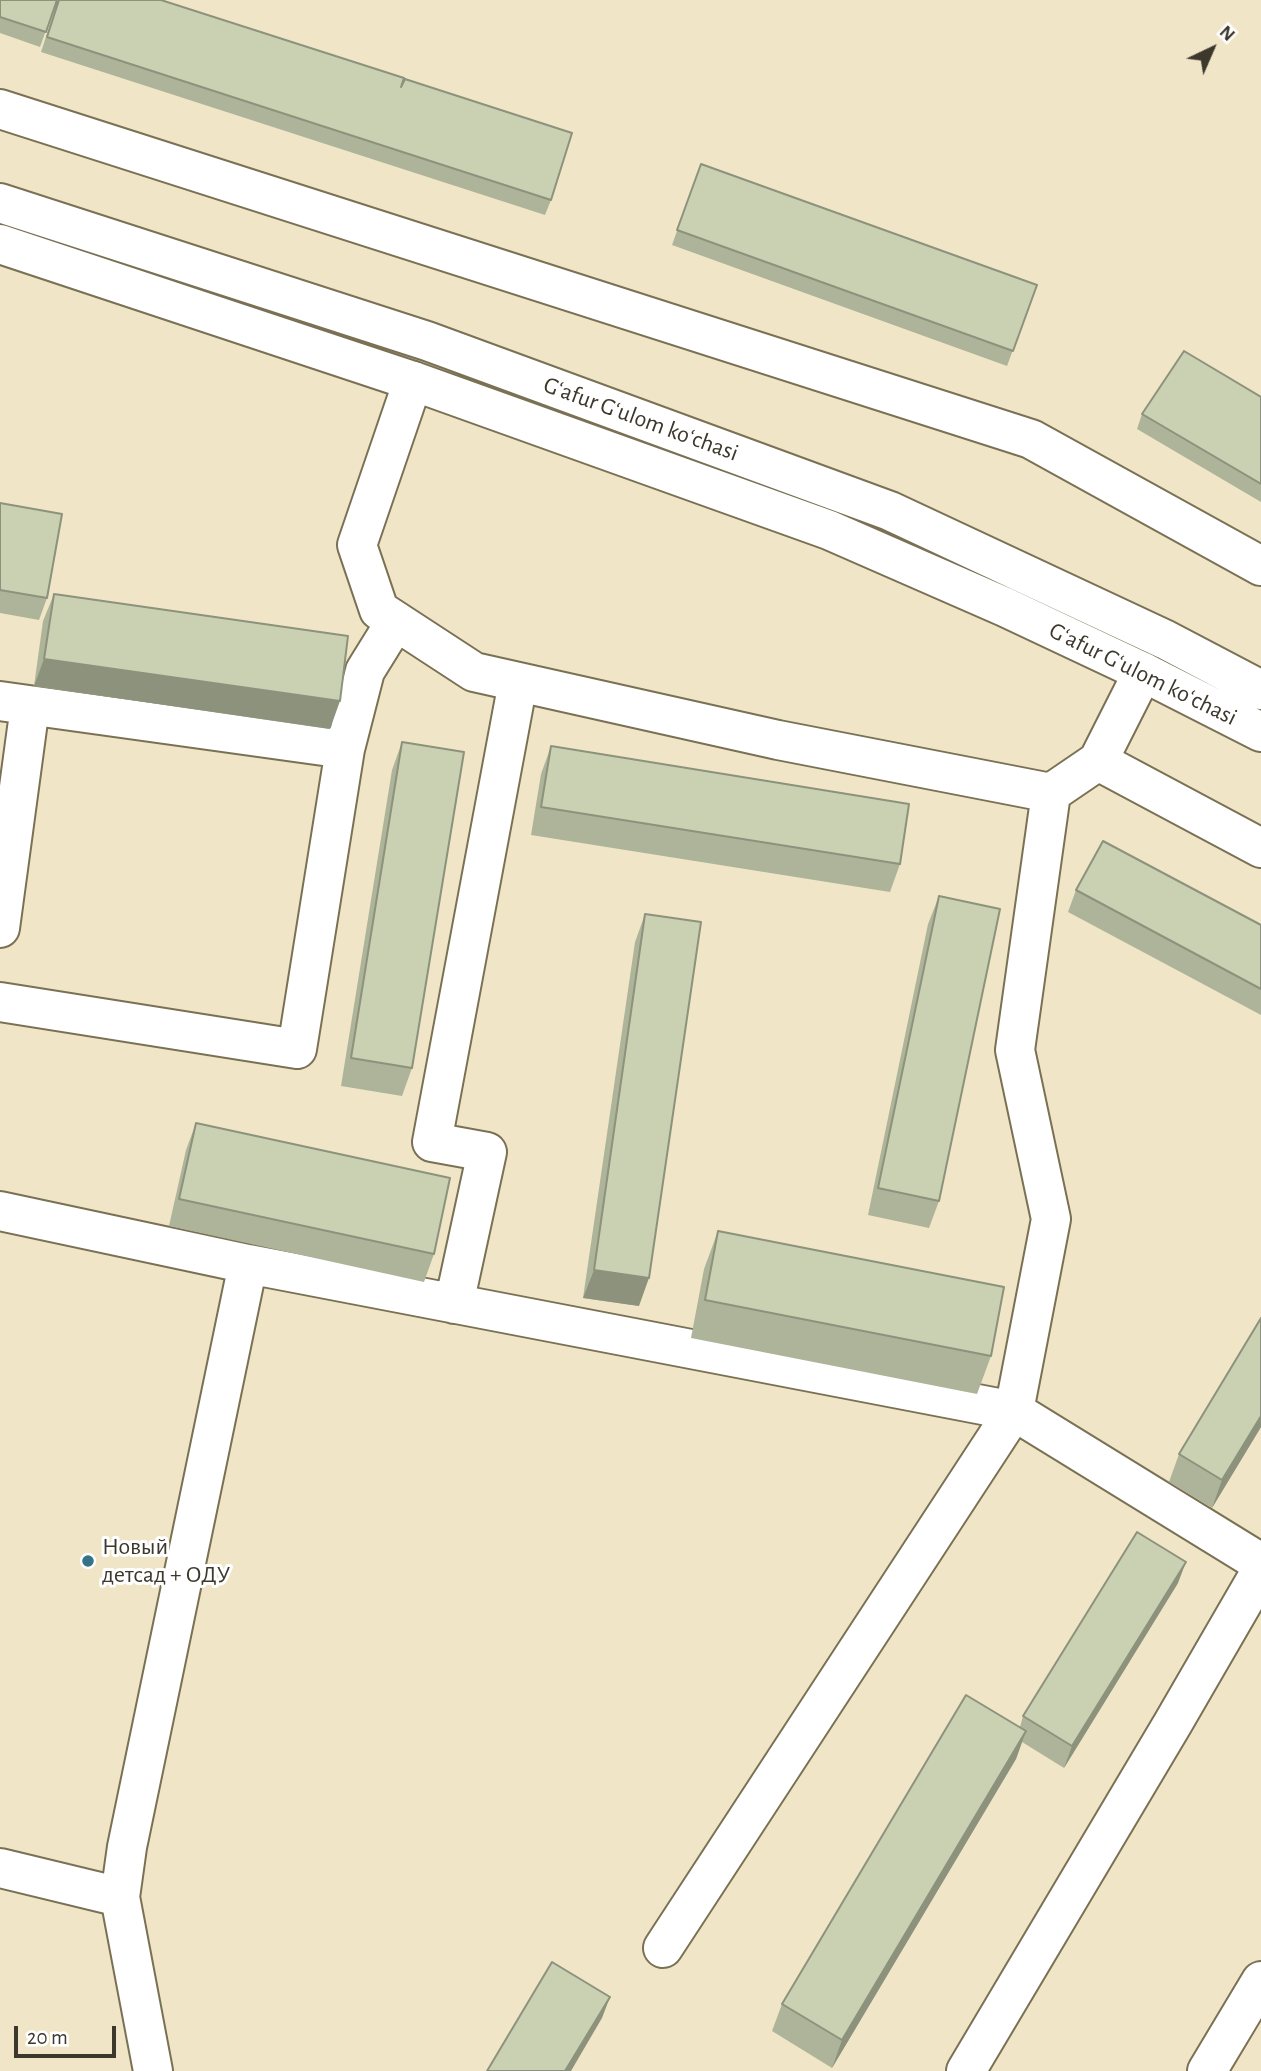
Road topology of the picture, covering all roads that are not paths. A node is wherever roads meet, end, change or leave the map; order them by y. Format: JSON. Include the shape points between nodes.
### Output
{"nodes":[{"id":1,"x":0,"y":109,"type":"edge"},
{"id":2,"x":0,"y":203,"type":"edge"},
{"id":3,"x":0,"y":244,"type":"edge"},
{"id":4,"x":427,"y":341,"type":"junction"},
{"id":5,"x":413,"y":380,"type":"junction"},
{"id":6,"x":1261,"y":566,"type":"edge"},
{"id":7,"x":397,"y":621,"type":"junction"},
{"id":8,"x":1143,"y":672,"type":"junction"},
{"id":9,"x":518,"y":682,"type":"junction"},
{"id":10,"x":1261,"y":690,"type":"edge"},
{"id":11,"x":15,"y":703,"type":"edge"},
{"id":12,"x":1261,"y":732,"type":"edge"},
{"id":13,"x":345,"y":749,"type":"junction"},
{"id":14,"x":1098,"y":761,"type":"junction"},
{"id":15,"x":1051,"y":793,"type":"junction"},
{"id":16,"x":1261,"y":848,"type":"edge"},
{"id":17,"x":0,"y":928,"type":"edge"},
{"id":18,"x":0,"y":1002,"type":"edge"},
{"id":19,"x":0,"y":1211,"type":"edge"},
{"id":20,"x":248,"y":1264,"type":"junction"},
{"id":21,"x":454,"y":1304,"type":"junction"},
{"id":22,"x":1014,"y":1410,"type":"junction"},
{"id":23,"x":1261,"y":1563,"type":"edge"},
{"id":24,"x":1261,"y":1571,"type":"edge"},
{"id":25,"x":0,"y":1868,"type":"edge"},
{"id":26,"x":120,"y":1897,"type":"junction"},
{"id":27,"x":663,"y":1948,"type":"dead end"},
{"id":28,"x":1261,"y":1981,"type":"edge"},
{"id":29,"x":153,"y":2071,"type":"edge"},
{"id":30,"x":966,"y":2071,"type":"edge"},
{"id":31,"x":1207,"y":2071,"type":"edge"}],
"edges":[{"from":1,"to":6,"type":"main road","via":[[1031,439]]},
{"from":2,"to":4,"type":"main road","name":"Gʻafur Gʻulom koʻchasi"},
{"from":3,"to":5,"type":"main road","name":"Gʻafur Gʻulom koʻchasi"},
{"from":4,"to":5,"type":"main road"},
{"from":4,"to":10,"type":"main road","name":"Gʻafur Gʻulom koʻchasi","via":[[890,511],[1166,640]]},
{"from":5,"to":7,"type":"main road","via":[[357,545],[379,610]]},
{"from":5,"to":8,"type":"main road","name":"Gʻafur Gʻulom koʻchasi","via":[[829,530]]},
{"from":7,"to":9,"type":"main road","via":[[474,671]]},
{"from":7,"to":13,"type":"main road","via":[[365,671]]},
{"from":8,"to":12,"type":"main road","name":"Gʻafur Gʻulom koʻchasi"},
{"from":8,"to":14,"type":"main road"},
{"from":9,"to":15,"type":"main road","via":[[778,740]]},
{"from":9,"to":21,"type":"main road","via":[[432,1142],[487,1152]]},
{"from":11,"to":13,"type":"main road"},
{"from":11,"to":17,"type":"main road"},
{"from":13,"to":18,"type":"main road","via":[[297,1049]]},
{"from":14,"to":15,"type":"main road"},
{"from":14,"to":16,"type":"main road"},
{"from":15,"to":22,"type":"main road","via":[[1015,1050],[1051,1219]]},
{"from":19,"to":20,"type":"main road"},
{"from":20,"to":21,"type":"main road"},
{"from":20,"to":26,"type":"main road"},
{"from":21,"to":22,"type":"main road"},
{"from":22,"to":23,"type":"main road"},
{"from":22,"to":27,"type":"main road"},
{"from":24,"to":30,"type":"main road"},
{"from":25,"to":26,"type":"main road"},
{"from":26,"to":29,"type":"main road"},
{"from":28,"to":31,"type":"main road"}]}
